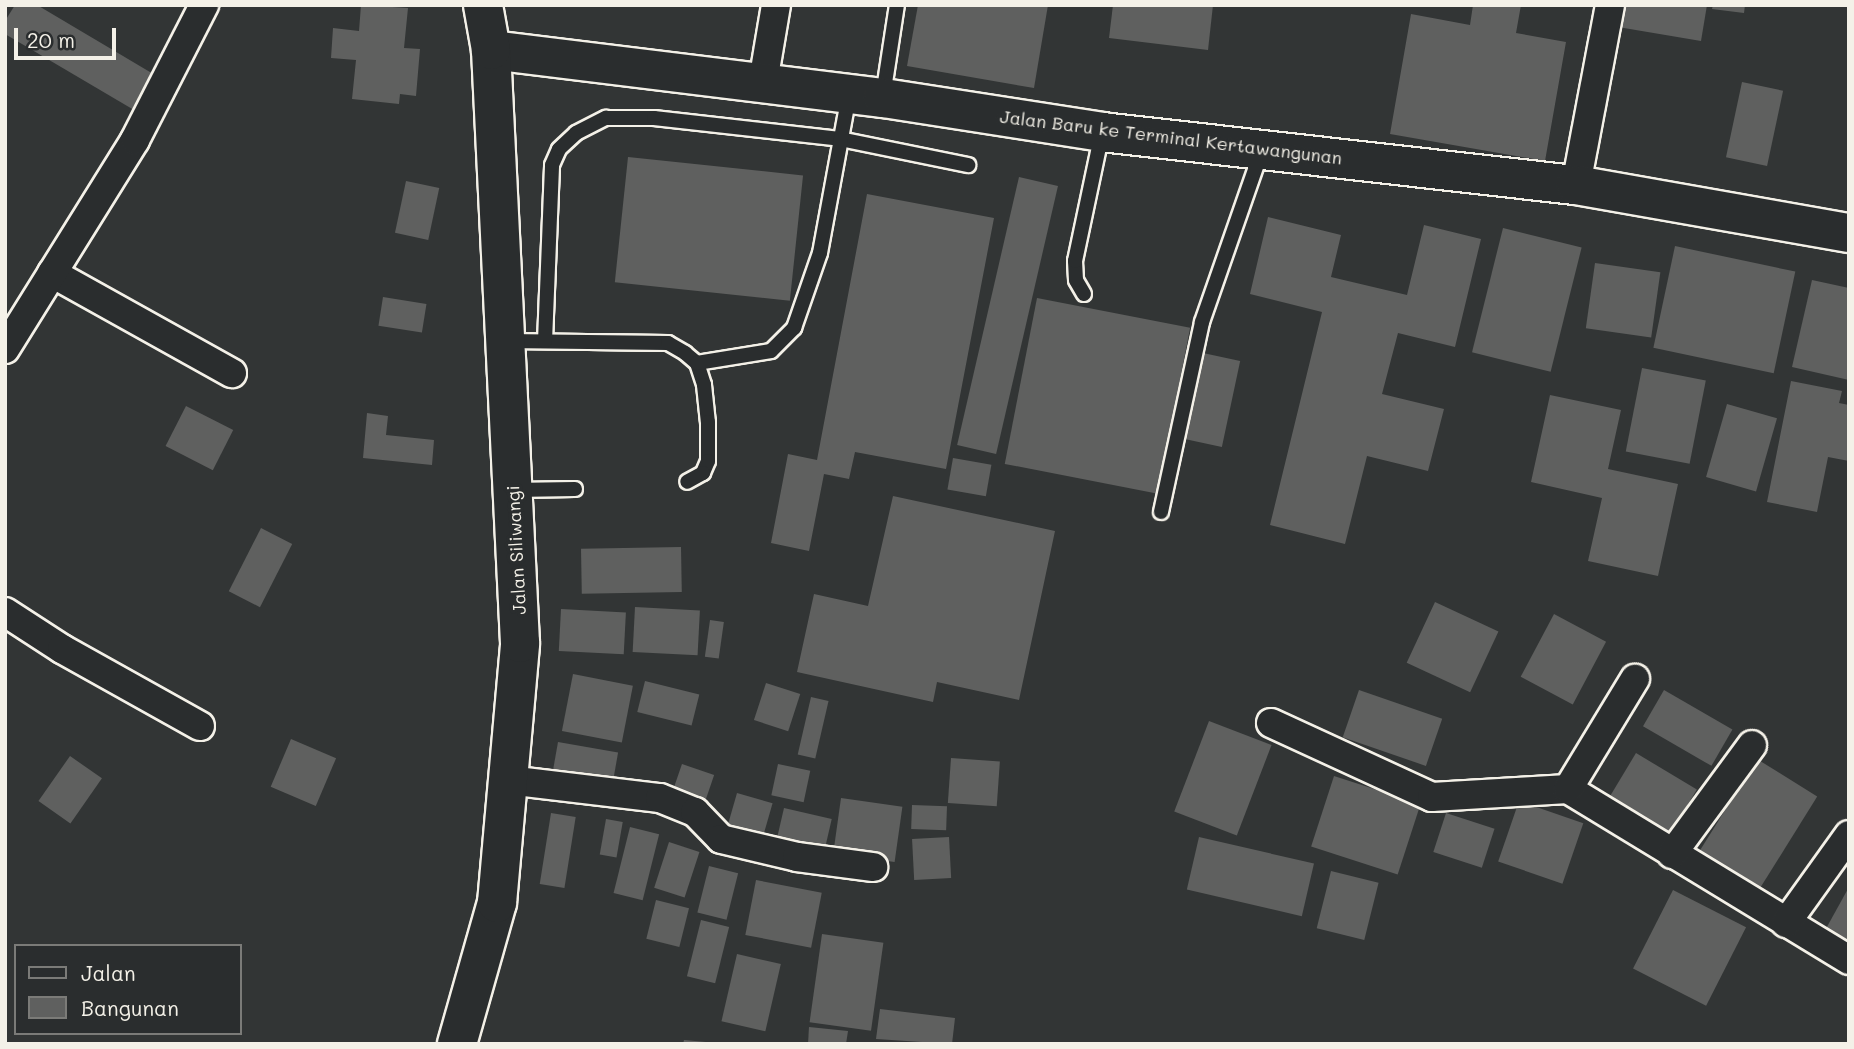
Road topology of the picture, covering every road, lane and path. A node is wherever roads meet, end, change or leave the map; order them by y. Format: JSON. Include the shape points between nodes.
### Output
{"nodes":[{"id":1,"x":204,"y":5,"type":"edge"},
{"id":2,"x":483,"y":5,"type":"edge"},
{"id":3,"x":776,"y":5,"type":"edge"},
{"id":4,"x":897,"y":5,"type":"edge"},
{"id":5,"x":1610,"y":5,"type":"edge"},
{"id":6,"x":491,"y":50,"type":"junction"},
{"id":7,"x":763,"y":82,"type":"junction"},
{"id":8,"x":866,"y":95,"type":"junction"},
{"id":9,"x":1102,"y":132,"type":"junction"},
{"id":10,"x":840,"y":139,"type":"junction"},
{"id":11,"x":1262,"y":150,"type":"junction"},
{"id":12,"x":968,"y":164,"type":"dead end"},
{"id":13,"x":1576,"y":185,"type":"junction"},
{"id":14,"x":1849,"y":233,"type":"edge"},
{"id":15,"x":52,"y":273,"type":"junction"},
{"id":16,"x":1084,"y":294,"type":"dead end"},
{"id":17,"x":505,"y":341,"type":"junction"},
{"id":18,"x":545,"y":341,"type":"junction"},
{"id":19,"x":5,"y":349,"type":"edge"},
{"id":20,"x":697,"y":363,"type":"junction"},
{"id":21,"x":232,"y":373,"type":"dead end"},
{"id":22,"x":687,"y":482,"type":"dead end"},
{"id":23,"x":575,"y":489,"type":"dead end"},
{"id":24,"x":513,"y":490,"type":"junction"},
{"id":25,"x":1161,"y":512,"type":"dead end"},
{"id":26,"x":5,"y":612,"type":"edge"},
{"id":27,"x":1635,"y":679,"type":"dead end"},
{"id":28,"x":1271,"y":723,"type":"dead end"},
{"id":29,"x":200,"y":726,"type":"dead end"},
{"id":30,"x":1752,"y":745,"type":"dead end"},
{"id":31,"x":508,"y":780,"type":"junction"},
{"id":32,"x":1569,"y":789,"type":"junction"},
{"id":33,"x":1849,"y":835,"type":"edge"},
{"id":34,"x":1672,"y":854,"type":"junction"},
{"id":35,"x":873,"y":867,"type":"dead end"},
{"id":36,"x":1786,"y":923,"type":"junction"},
{"id":37,"x":1849,"y":960,"type":"edge"},
{"id":38,"x":457,"y":1044,"type":"edge"}],
"edges":[{"from":1,"to":15,"type":"street","via":[[135,140]]},
{"from":2,"to":6,"type":"main road","name":"Jalan Siliwangi"},
{"from":3,"to":7,"type":"street"},
{"from":4,"to":8,"type":"lane"},
{"from":5,"to":13,"type":"street"},
{"from":6,"to":7,"type":"main road","name":"Jalan Baru ke Terminal Kertawangunan"},
{"from":6,"to":17,"type":"main road","name":"Jalan Siliwangi"},
{"from":7,"to":8,"type":"main road","name":"Jalan Baru ke Terminal Kertawangunan"},
{"from":8,"to":9,"type":"main road","name":"Jalan Baru ke Terminal Kertawangunan"},
{"from":8,"to":10,"type":"lane"},
{"from":9,"to":11,"type":"main road","name":"Jalan Baru ke Terminal Kertawangunan"},
{"from":9,"to":16,"type":"lane","via":[[1075,261],[1076,280]]},
{"from":10,"to":12,"type":"lane"},
{"from":10,"to":18,"type":"lane","via":[[654,118],[606,118],[576,134],[559,149],[552,164]]},
{"from":10,"to":20,"type":"lane","via":[[820,253],[794,328],[771,351]]},
{"from":11,"to":13,"type":"main road","name":"Jalan Baru ke Terminal Kertawangunan"},
{"from":11,"to":25,"type":"lane","via":[[1202,322]]},
{"from":13,"to":14,"type":"main road","name":"Jalan Baru ke Terminal Kertawangunan"},
{"from":15,"to":19,"type":"street"},
{"from":15,"to":21,"type":"street"},
{"from":17,"to":18,"type":"lane"},
{"from":17,"to":24,"type":"main road","name":"Jalan Siliwangi"},
{"from":18,"to":20,"type":"lane","via":[[668,343]]},
{"from":20,"to":22,"type":"lane","via":[[704,385],[708,461],[703,473]]},
{"from":23,"to":24,"type":"lane"},
{"from":24,"to":31,"type":"main road","name":"Jalan Siliwangi","via":[[520,643]]},
{"from":26,"to":29,"type":"street"},
{"from":27,"to":32,"type":"street"},
{"from":28,"to":32,"type":"street","via":[[1432,797]]},
{"from":30,"to":34,"type":"street"},
{"from":31,"to":35,"type":"street","via":[[660,799],[695,812],[721,839],[797,857]]},
{"from":31,"to":38,"type":"main road","name":"Jalan Siliwangi","via":[[497,903]]},
{"from":32,"to":34,"type":"street"},
{"from":33,"to":36,"type":"street"},
{"from":34,"to":36,"type":"street"},
{"from":36,"to":37,"type":"street"}]}
